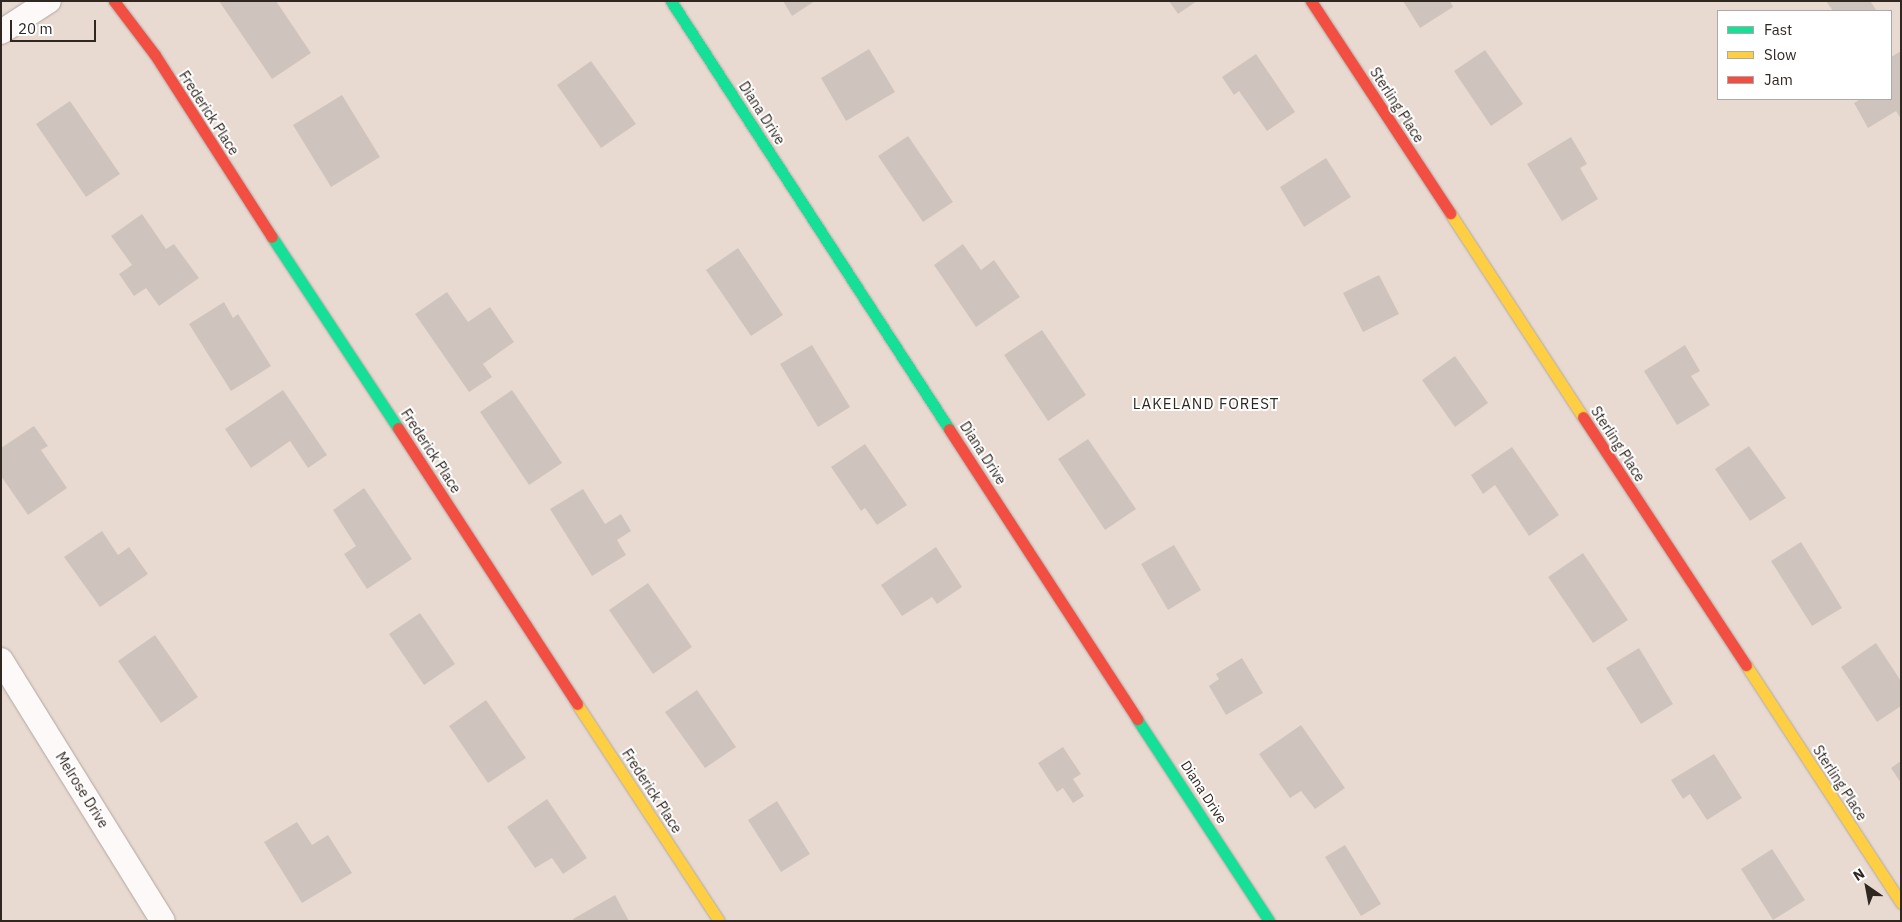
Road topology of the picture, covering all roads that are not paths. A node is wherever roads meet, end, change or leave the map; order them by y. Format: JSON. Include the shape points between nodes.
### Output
{"nodes":[{"id":1,"x":49,"y":1,"type":"edge"},
{"id":2,"x":114,"y":1,"type":"edge"},
{"id":3,"x":671,"y":1,"type":"edge"},
{"id":4,"x":1311,"y":1,"type":"edge"},
{"id":5,"x":1,"y":32,"type":"edge"},
{"id":6,"x":1,"y":660,"type":"edge"},
{"id":7,"x":1901,"y":903,"type":"edge"},
{"id":8,"x":163,"y":921,"type":"edge"},
{"id":9,"x":719,"y":921,"type":"edge"},
{"id":10,"x":1270,"y":921,"type":"edge"}],
"edges":[{"from":1,"to":5,"type":"street"},
{"from":2,"to":9,"type":"street","name":"Frederick Place","via":[[155,55]]},
{"from":3,"to":10,"type":"street","name":"Diana Drive"},
{"from":4,"to":7,"type":"street","name":"Sterling Place"},
{"from":6,"to":8,"type":"street","name":"Melrose Drive"}]}
